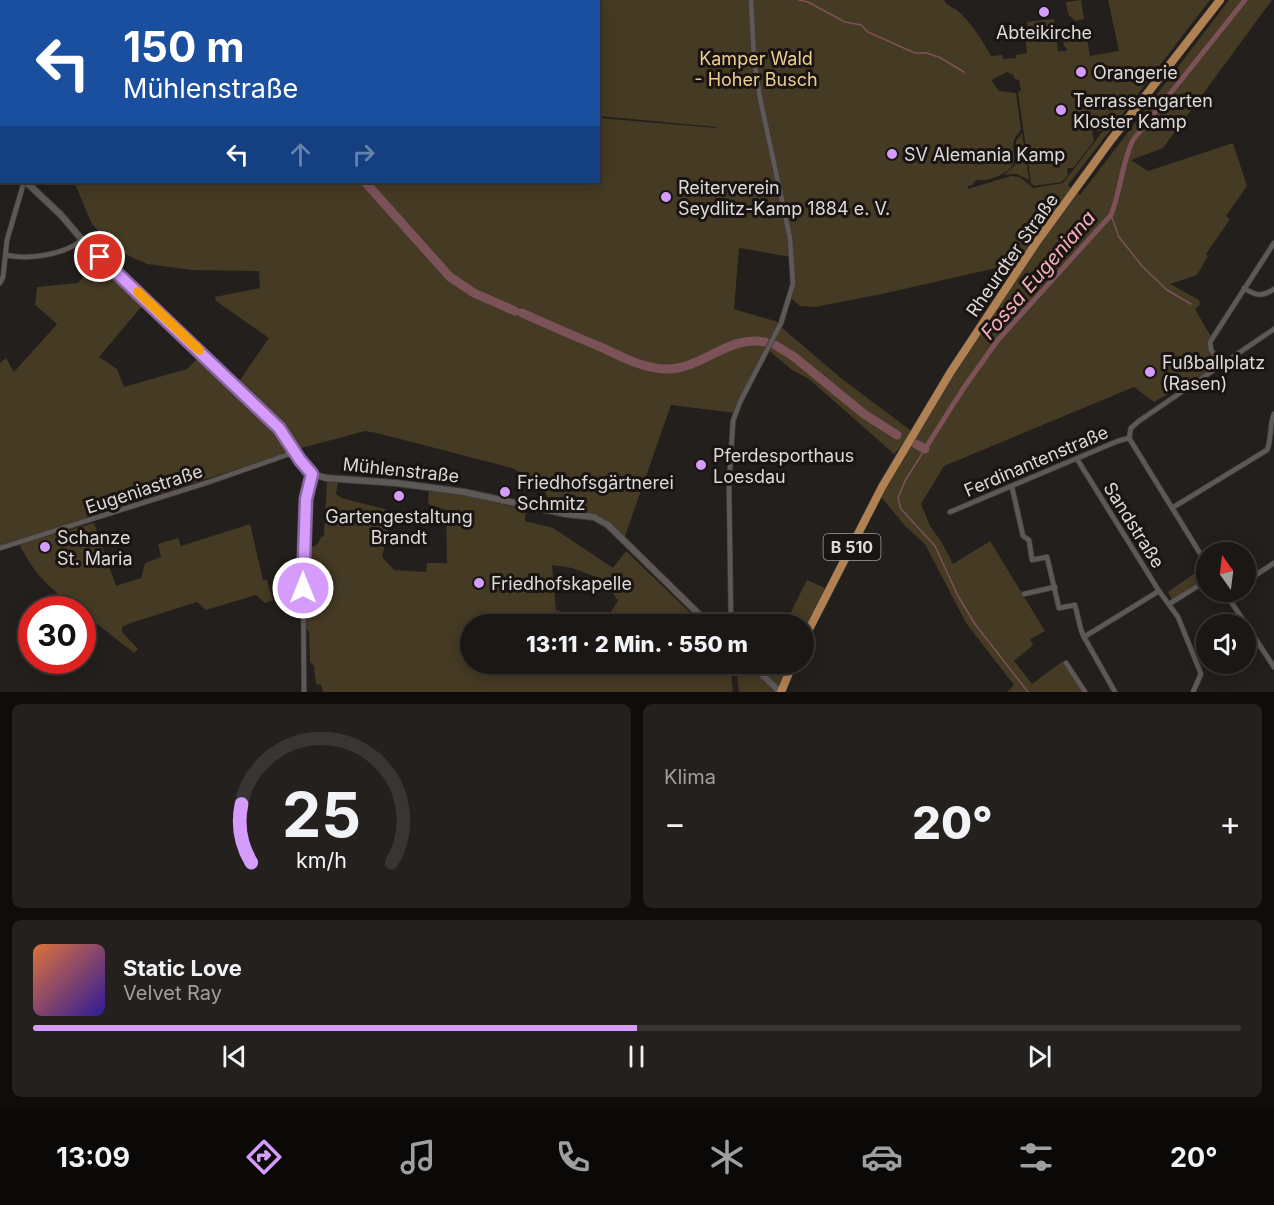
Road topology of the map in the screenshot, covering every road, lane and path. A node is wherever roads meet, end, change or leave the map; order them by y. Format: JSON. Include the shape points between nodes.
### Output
{"nodes":[{"id":1,"x":751,"y":0,"type":"edge"},
{"id":2,"x":1220,"y":0,"type":"edge"},
{"id":3,"x":25,"y":183,"type":"edge"},
{"id":4,"x":26,"y":183,"type":"edge"},
{"id":5,"x":82,"y":240,"type":"junction"},
{"id":6,"x":1274,"y":243,"type":"edge"},
{"id":7,"x":6,"y":255,"type":"junction"},
{"id":8,"x":0,"y":284,"type":"edge"},
{"id":9,"x":1244,"y":288,"type":"junction"},
{"id":10,"x":1274,"y":289,"type":"edge"},
{"id":11,"x":1274,"y":329,"type":"edge"},
{"id":12,"x":1221,"y":364,"type":"junction"},
{"id":13,"x":1274,"y":414,"type":"edge"},
{"id":14,"x":1272,"y":430,"type":"edge"},
{"id":15,"x":1129,"y":438,"type":"junction"},
{"id":16,"x":295,"y":452,"type":"junction"},
{"id":17,"x":1077,"y":459,"type":"junction"},
{"id":18,"x":312,"y":474,"type":"junction"},
{"id":19,"x":1012,"y":487,"type":"junction"},
{"id":20,"x":1172,"y":508,"type":"junction"},
{"id":21,"x":950,"y":512,"type":"dead end"},
{"id":22,"x":1196,"y":547,"type":"edge"},
{"id":23,"x":0,"y":548,"type":"edge"},
{"id":24,"x":1274,"y":563,"type":"edge"},
{"id":25,"x":1256,"y":575,"type":"edge"},
{"id":26,"x":1054,"y":587,"type":"junction"},
{"id":27,"x":1196,"y":587,"type":"edge"},
{"id":28,"x":1159,"y":591,"type":"junction"},
{"id":29,"x":1024,"y":594,"type":"dead end"},
{"id":30,"x":1233,"y":602,"type":"edge"},
{"id":31,"x":1169,"y":603,"type":"junction"},
{"id":32,"x":699,"y":614,"type":"edge"},
{"id":33,"x":732,"y":614,"type":"edge"},
{"id":34,"x":814,"y":620,"type":"edge"},
{"id":35,"x":1084,"y":637,"type":"junction"},
{"id":36,"x":1066,"y":663,"type":"dead end"},
{"id":37,"x":1274,"y":668,"type":"edge"},
{"id":38,"x":762,"y":674,"type":"edge"},
{"id":39,"x":788,"y":674,"type":"edge"},
{"id":40,"x":304,"y":692,"type":"edge"},
{"id":41,"x":781,"y":692,"type":"edge"},
{"id":42,"x":1085,"y":692,"type":"edge"},
{"id":43,"x":1115,"y":692,"type":"edge"},
{"id":44,"x":1193,"y":692,"type":"edge"}],
"edges":[{"from":1,"to":33,"type":"street","via":[[754,60],[790,238],[792,284],[782,323],[733,421],[729,485]]},
{"from":2,"to":34,"type":"main road","name":"Rheurdter Straße","number":"B 510","via":[[1042,234],[950,373],[882,487]]},
{"from":3,"to":7,"type":"street"},
{"from":4,"to":5,"type":"street"},
{"from":5,"to":7,"type":"street","via":[[52,253]]},
{"from":5,"to":16,"type":"street","via":[[272,420]]},
{"from":6,"to":9,"type":"street"},
{"from":7,"to":8,"type":"street"},
{"from":9,"to":10,"type":"street","via":[[1260,296]]},
{"from":9,"to":12,"type":"street","via":[[1210,342]]},
{"from":11,"to":12,"type":"street","name":"Ferdinantenstraße"},
{"from":12,"to":15,"type":"street","name":"Ferdinantenstraße","via":[[1139,421],[1131,428]]},
{"from":13,"to":14,"type":"street"},
{"from":14,"to":20,"type":"street","via":[[1267,450]]},
{"from":15,"to":17,"type":"street","name":"Ferdinantenstraße"},
{"from":15,"to":20,"type":"street"},
{"from":16,"to":18,"type":"street"},
{"from":16,"to":23,"type":"street","name":"Eugeniastraße"},
{"from":17,"to":19,"type":"street","name":"Ferdinantenstraße"},
{"from":17,"to":28,"type":"street","name":"Sandstraße"},
{"from":18,"to":32,"type":"street","name":"Mühlenstraße","via":[[464,492],[594,517],[608,525]]},
{"from":18,"to":40,"type":"street","via":[[303,543]]},
{"from":19,"to":21,"type":"street","name":"Ferdinantenstraße"},
{"from":19,"to":26,"type":"street","via":[[1032,560],[1047,557]]},
{"from":20,"to":22,"type":"street"},
{"from":24,"to":25,"type":"street"},
{"from":26,"to":29,"type":"street"},
{"from":26,"to":35,"type":"street","via":[[1059,608],[1075,605]]},
{"from":27,"to":31,"type":"street"},
{"from":28,"to":31,"type":"street","name":"Sandstraße"},
{"from":28,"to":35,"type":"street"},
{"from":30,"to":37,"type":"street"},
{"from":31,"to":44,"type":"street","name":"Sandstraße","via":[[1201,674]]},
{"from":35,"to":43,"type":"street"},
{"from":36,"to":42,"type":"street"},
{"from":38,"to":41,"type":"street"},
{"from":39,"to":41,"type":"main road"}]}
